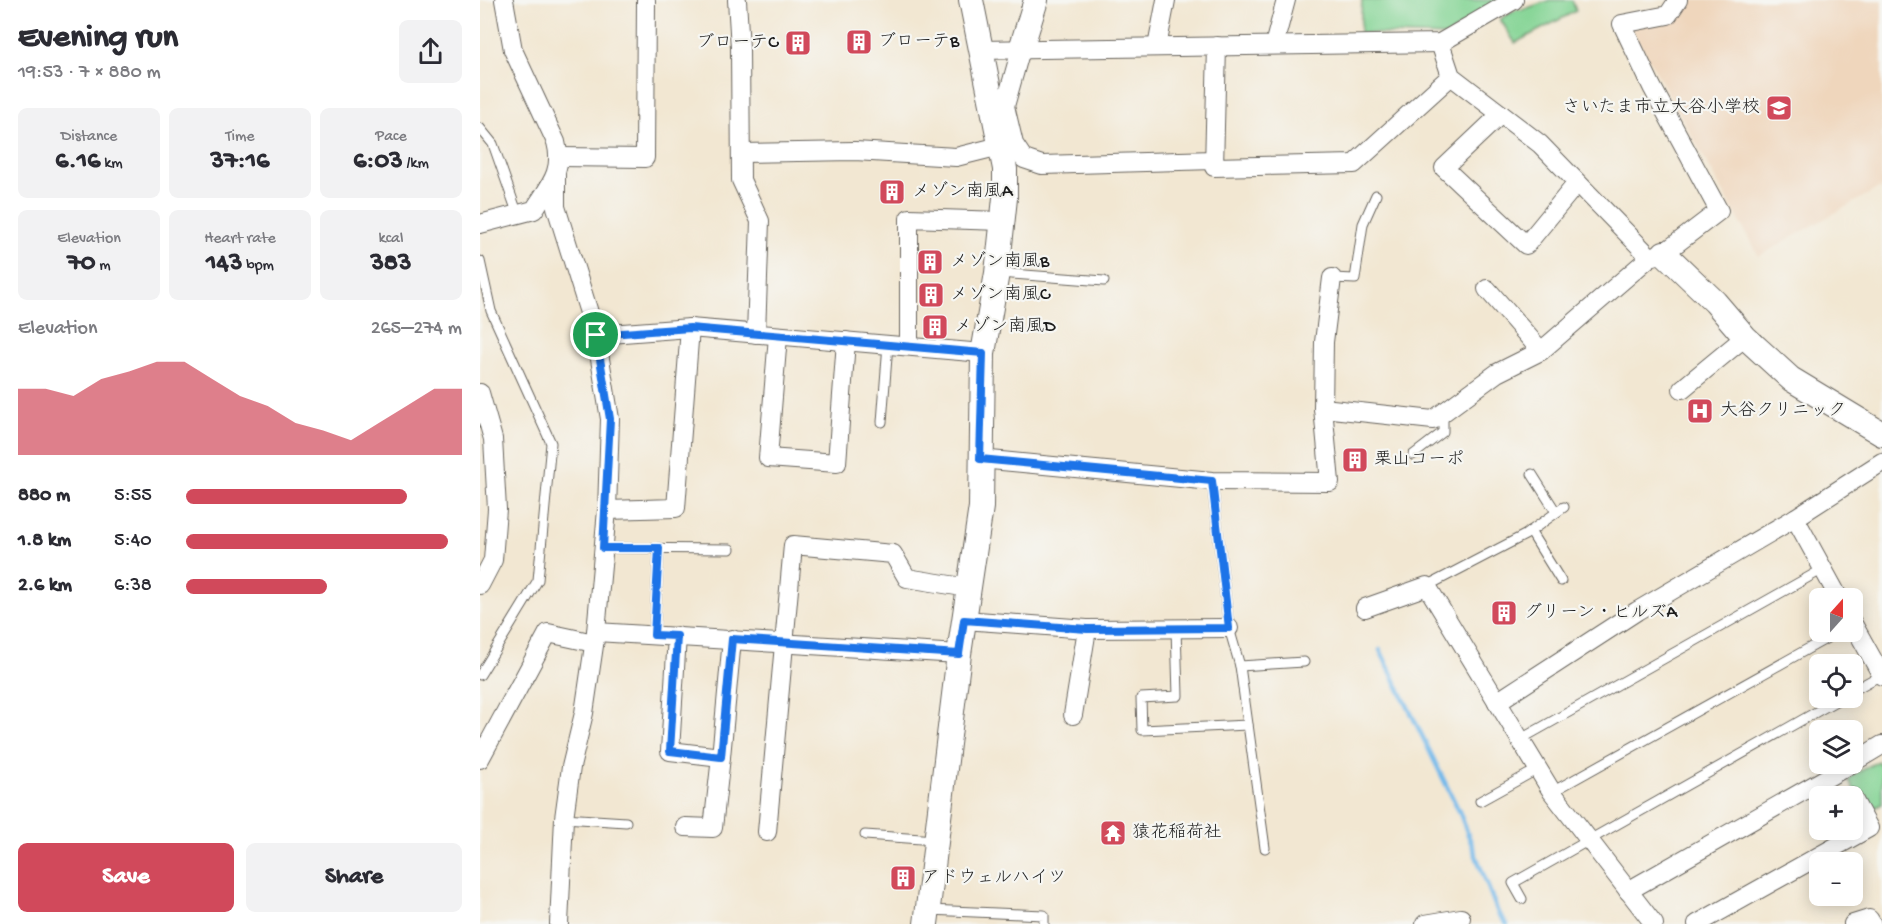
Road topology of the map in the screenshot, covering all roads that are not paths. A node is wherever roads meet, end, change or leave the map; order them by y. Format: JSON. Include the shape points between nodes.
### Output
{"nodes":[{"id":1,"x":504,"y":0,"type":"edge"},
{"id":2,"x":646,"y":0,"type":"edge"},
{"id":3,"x":737,"y":0,"type":"edge"},
{"id":4,"x":971,"y":0,"type":"edge"},
{"id":5,"x":1035,"y":0,"type":"edge"},
{"id":6,"x":1166,"y":0,"type":"edge"},
{"id":7,"x":1286,"y":0,"type":"edge"},
{"id":8,"x":1514,"y":0,"type":"edge"},
{"id":9,"x":1678,"y":0,"type":"edge"},
{"id":10,"x":1440,"y":43,"type":"junction"},
{"id":11,"x":1274,"y":45,"type":"junction"},
{"id":12,"x":1157,"y":46,"type":"junction"},
{"id":13,"x":1217,"y":46,"type":"junction"},
{"id":14,"x":1020,"y":49,"type":"junction"},
{"id":15,"x":981,"y":50,"type":"junction"},
{"id":16,"x":1451,"y":76,"type":"junction"},
{"id":17,"x":1501,"y":114,"type":"junction"},
{"id":18,"x":480,"y":128,"type":"edge"},
{"id":19,"x":1000,"y":146,"type":"junction"},
{"id":20,"x":741,"y":153,"type":"junction"},
{"id":21,"x":1214,"y":160,"type":"junction"},
{"id":22,"x":558,"y":166,"type":"junction"},
{"id":23,"x":1577,"y":183,"type":"junction"},
{"id":24,"x":1376,"y":195,"type":"dead end"},
{"id":25,"x":518,"y":215,"type":"junction"},
{"id":26,"x":1002,"y":220,"type":"junction"},
{"id":27,"x":480,"y":224,"type":"edge"},
{"id":28,"x":1657,"y":255,"type":"junction"},
{"id":29,"x":480,"y":261,"type":"edge"},
{"id":30,"x":997,"y":273,"type":"junction"},
{"id":31,"x":1332,"y":278,"type":"joint"},
{"id":32,"x":1104,"y":281,"type":"dead end"},
{"id":33,"x":1487,"y":289,"type":"dead end"},
{"id":34,"x":690,"y":328,"type":"junction"},
{"id":35,"x":756,"y":334,"type":"junction"},
{"id":36,"x":596,"y":335,"type":"junction"},
{"id":37,"x":778,"y":336,"type":"junction"},
{"id":38,"x":1745,"y":337,"type":"junction"},
{"id":39,"x":846,"y":341,"type":"junction"},
{"id":40,"x":888,"y":344,"type":"junction"},
{"id":41,"x":909,"y":345,"type":"junction"},
{"id":42,"x":1541,"y":351,"type":"junction"},
{"id":43,"x":983,"y":353,"type":"junction"},
{"id":44,"x":1682,"y":388,"type":"dead end"},
{"id":45,"x":480,"y":393,"type":"edge"},
{"id":46,"x":1323,"y":408,"type":"junction"},
{"id":47,"x":1443,"y":413,"type":"junction"},
{"id":48,"x":882,"y":422,"type":"dead end"},
{"id":49,"x":1882,"y":434,"type":"edge"},
{"id":50,"x":1413,"y":454,"type":"dead end"},
{"id":51,"x":980,"y":459,"type":"junction"},
{"id":52,"x":1882,"y":462,"type":"edge"},
{"id":53,"x":1532,"y":474,"type":"dead end"},
{"id":54,"x":1212,"y":481,"type":"junction"},
{"id":55,"x":489,"y":510,"type":"edge"},
{"id":56,"x":607,"y":510,"type":"junction"},
{"id":57,"x":1795,"y":518,"type":"junction"},
{"id":58,"x":1530,"y":531,"type":"junction"},
{"id":59,"x":603,"y":548,"type":"junction"},
{"id":60,"x":659,"y":548,"type":"junction"},
{"id":61,"x":730,"y":549,"type":"dead end"},
{"id":62,"x":1823,"y":569,"type":"junction"},
{"id":63,"x":1561,"y":581,"type":"dead end"},
{"id":64,"x":480,"y":585,"type":"edge"},
{"id":65,"x":1427,"y":586,"type":"junction"},
{"id":66,"x":969,"y":588,"type":"junction"},
{"id":67,"x":1833,"y":588,"type":"edge"},
{"id":68,"x":1365,"y":608,"type":"dead end"},
{"id":69,"x":964,"y":620,"type":"junction"},
{"id":70,"x":1176,"y":628,"type":"junction"},
{"id":71,"x":1229,"y":628,"type":"junction"},
{"id":72,"x":1087,"y":629,"type":"junction"},
{"id":73,"x":654,"y":635,"type":"junction"},
{"id":74,"x":677,"y":636,"type":"junction"},
{"id":75,"x":595,"y":637,"type":"junction"},
{"id":76,"x":732,"y":639,"type":"junction"},
{"id":77,"x":1863,"y":641,"type":"edge"},
{"id":78,"x":784,"y":642,"type":"junction"},
{"id":79,"x":1820,"y":642,"type":"edge"},
{"id":80,"x":959,"y":654,"type":"junction"},
{"id":81,"x":1304,"y":662,"type":"dead end"},
{"id":82,"x":1240,"y":666,"type":"junction"},
{"id":83,"x":480,"y":675,"type":"edge"},
{"id":84,"x":1882,"y":676,"type":"edge"},
{"id":85,"x":1863,"y":686,"type":"edge"},
{"id":86,"x":1497,"y":702,"type":"junction"},
{"id":87,"x":1823,"y":708,"type":"edge"},
{"id":88,"x":1073,"y":715,"type":"dead end"},
{"id":89,"x":1248,"y":725,"type":"junction"},
{"id":90,"x":1521,"y":739,"type":"junction"},
{"id":91,"x":1882,"y":746,"type":"edge"},
{"id":92,"x":721,"y":757,"type":"junction"},
{"id":93,"x":1863,"y":757,"type":"edge"},
{"id":94,"x":480,"y":759,"type":"edge"},
{"id":95,"x":1538,"y":769,"type":"junction"},
{"id":96,"x":1833,"y":774,"type":"edge"},
{"id":97,"x":1552,"y":792,"type":"junction"},
{"id":98,"x":1480,"y":801,"type":"dead end"},
{"id":99,"x":1863,"y":817,"type":"edge"},
{"id":100,"x":564,"y":818,"type":"junction"},
{"id":101,"x":626,"y":822,"type":"dead end"},
{"id":102,"x":685,"y":827,"type":"dead end"},
{"id":103,"x":1863,"y":831,"type":"edge"},
{"id":104,"x":767,"y":832,"type":"dead end"},
{"id":105,"x":866,"y":835,"type":"dead end"},
{"id":106,"x":1587,"y":840,"type":"junction"},
{"id":107,"x":1848,"y":840,"type":"edge"},
{"id":108,"x":936,"y":841,"type":"junction"},
{"id":109,"x":1265,"y":848,"type":"dead end"},
{"id":110,"x":1628,"y":891,"type":"junction"},
{"id":111,"x":1522,"y":899,"type":"dead end"},
{"id":112,"x":926,"y":917,"type":"edge"},
{"id":113,"x":1461,"y":918,"type":"dead end"},
{"id":114,"x":1651,"y":923,"type":"edge"},
{"id":115,"x":559,"y":924,"type":"edge"},
{"id":116,"x":1044,"y":924,"type":"edge"},
{"id":117,"x":1425,"y":924,"type":"edge"},
{"id":118,"x":1697,"y":924,"type":"edge"},
{"id":119,"x":1853,"y":924,"type":"edge"},
{"id":120,"x":1872,"y":924,"type":"edge"}],
"edges":[{"from":1,"to":22,"type":"street","via":[[513,50],[556,142]]},
{"from":2,"to":22,"type":"street","via":[[645,158]]},
{"from":3,"to":20,"type":"street"},
{"from":4,"to":15,"type":"street"},
{"from":5,"to":14,"type":"street"},
{"from":6,"to":12,"type":"street"},
{"from":7,"to":11,"type":"street"},
{"from":8,"to":10,"type":"street"},
{"from":9,"to":28,"type":"street","via":[[1668,15],[1622,24],[1719,210]]},
{"from":10,"to":11,"type":"street"},
{"from":10,"to":16,"type":"street"},
{"from":11,"to":13,"type":"street"},
{"from":12,"to":13,"type":"street"},
{"from":12,"to":14,"type":"street"},
{"from":13,"to":21,"type":"street"},
{"from":14,"to":15,"type":"street"},
{"from":14,"to":21,"type":"street","via":[[1005,106],[1014,144],[1024,159],[1042,165]]},
{"from":15,"to":19,"type":"street"},
{"from":16,"to":17,"type":"street"},
{"from":16,"to":21,"type":"street","via":[[1354,164],[1214,167]]},
{"from":17,"to":23,"type":"street","via":[[1540,144]]},
{"from":17,"to":23,"type":"street","via":[[1444,168],[1526,245]]},
{"from":18,"to":25,"type":"lane","via":[[493,144]]},
{"from":19,"to":20,"type":"street","via":[[956,157],[855,151]]},
{"from":19,"to":26,"type":"street","via":[[1005,169]]},
{"from":20,"to":35,"type":"street","via":[[741,180],[760,221]]},
{"from":22,"to":25,"type":"street","via":[[534,210]]},
{"from":22,"to":36,"type":"street","via":[[556,207]]},
{"from":23,"to":28,"type":"street"},
{"from":24,"to":31,"type":"lane","via":[[1363,224],[1355,279]]},
{"from":25,"to":27,"type":"street"},
{"from":26,"to":30,"type":"street"},
{"from":26,"to":41,"type":"street","via":[[909,218]]},
{"from":28,"to":38,"type":"street","via":[[1715,302]]},
{"from":28,"to":42,"type":"street"},
{"from":29,"to":83,"type":"lane","via":[[491,311],[551,443],[538,580]]},
{"from":30,"to":32,"type":"lane"},
{"from":30,"to":43,"type":"street"},
{"from":31,"to":46,"type":"street","via":[[1324,342]]},
{"from":33,"to":42,"type":"street"},
{"from":34,"to":35,"type":"street"},
{"from":34,"to":36,"type":"street"},
{"from":34,"to":56,"type":"street","via":[[676,508]]},
{"from":35,"to":37,"type":"street"},
{"from":36,"to":56,"type":"street","via":[[610,419]]},
{"from":37,"to":39,"type":"street"},
{"from":37,"to":39,"type":"street","via":[[768,458],[837,463]]},
{"from":38,"to":44,"type":"street"},
{"from":38,"to":49,"type":"street","via":[[1791,379]]},
{"from":39,"to":40,"type":"street"},
{"from":40,"to":41,"type":"street"},
{"from":40,"to":48,"type":"lane"},
{"from":41,"to":43,"type":"street"},
{"from":42,"to":47,"type":"street","via":[[1497,373]]},
{"from":43,"to":51,"type":"street"},
{"from":45,"to":55,"type":"street","via":[[493,439]]},
{"from":46,"to":47,"type":"street","via":[[1433,420]]},
{"from":46,"to":54,"type":"street","via":[[1330,482]]},
{"from":47,"to":50,"type":"lane","via":[[1443,432]]},
{"from":51,"to":54,"type":"street"},
{"from":51,"to":66,"type":"street","via":[[981,507]]},
{"from":52,"to":57,"type":"street"},
{"from":53,"to":58,"type":"lane","via":[[1560,509]]},
{"from":54,"to":71,"type":"lane"},
{"from":55,"to":64,"type":"street","via":[[493,560]]},
{"from":56,"to":59,"type":"street"},
{"from":57,"to":62,"type":"street"},
{"from":57,"to":86,"type":"street","via":[[1637,611]]},
{"from":58,"to":63,"type":"lane"},
{"from":58,"to":65,"type":"lane"},
{"from":59,"to":60,"type":"lane"},
{"from":59,"to":75,"type":"street"},
{"from":60,"to":61,"type":"lane"},
{"from":60,"to":73,"type":"lane"},
{"from":62,"to":67,"type":"street"},
{"from":62,"to":90,"type":"lane"},
{"from":65,"to":68,"type":"street"},
{"from":65,"to":86,"type":"street"},
{"from":66,"to":69,"type":"street"},
{"from":66,"to":78,"type":"street","via":[[907,578],[892,554],[793,545]]},
{"from":69,"to":72,"type":"street"},
{"from":69,"to":80,"type":"street"},
{"from":70,"to":71,"type":"street"},
{"from":70,"to":72,"type":"street"},
{"from":70,"to":89,"type":"lane","via":[[1178,696],[1141,698],[1142,730]]},
{"from":71,"to":82,"type":"lane"},
{"from":72,"to":88,"type":"street"},
{"from":73,"to":74,"type":"street"},
{"from":73,"to":75,"type":"street"},
{"from":74,"to":76,"type":"street"},
{"from":74,"to":92,"type":"street","via":[[670,751]]},
{"from":75,"to":94,"type":"street","via":[[548,633]]},
{"from":75,"to":100,"type":"street"},
{"from":76,"to":78,"type":"street"},
{"from":76,"to":92,"type":"street"},
{"from":77,"to":84,"type":"street"},
{"from":78,"to":80,"type":"street"},
{"from":78,"to":104,"type":"street"},
{"from":79,"to":97,"type":"lane"},
{"from":80,"to":108,"type":"street"},
{"from":81,"to":82,"type":"lane"},
{"from":82,"to":89,"type":"lane"},
{"from":84,"to":85,"type":"lane"},
{"from":86,"to":90,"type":"street"},
{"from":87,"to":106,"type":"lane"},
{"from":89,"to":109,"type":"lane"},
{"from":90,"to":95,"type":"street"},
{"from":91,"to":93,"type":"street"},
{"from":92,"to":102,"type":"street","via":[[713,828]]},
{"from":95,"to":97,"type":"street"},
{"from":95,"to":98,"type":"lane"},
{"from":96,"to":110,"type":"street"},
{"from":97,"to":106,"type":"street"},
{"from":99,"to":103,"type":"street","via":[[1869,828]]},
{"from":100,"to":101,"type":"lane"},
{"from":100,"to":115,"type":"street"},
{"from":105,"to":108,"type":"lane"},
{"from":106,"to":110,"type":"street"},
{"from":106,"to":111,"type":"lane","via":[[1513,883]]},
{"from":107,"to":118,"type":"street"},
{"from":108,"to":112,"type":"street"},
{"from":110,"to":114,"type":"street"},
{"from":112,"to":116,"type":"lane","via":[[1044,915]]},
{"from":113,"to":117,"type":"street"},
{"from":119,"to":120,"type":"street","via":[[1869,919]]}]}
